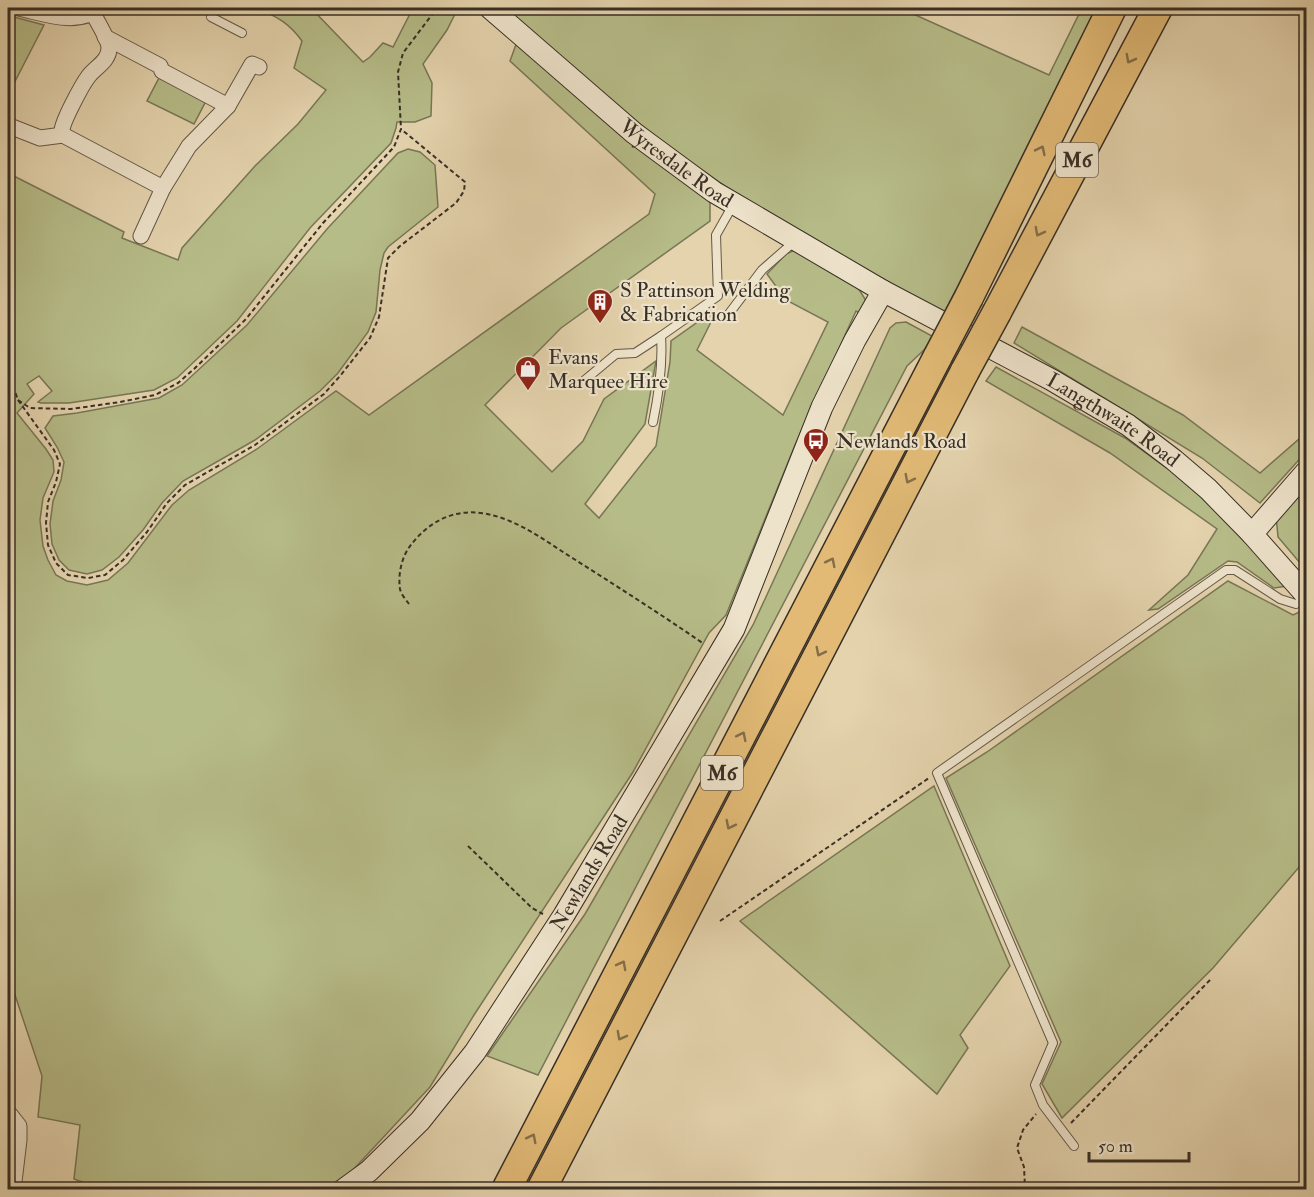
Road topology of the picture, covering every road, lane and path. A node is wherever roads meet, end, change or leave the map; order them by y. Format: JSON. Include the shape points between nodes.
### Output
{"nodes":[{"id":1,"x":18,"y":8,"type":"edge"},
{"id":2,"x":216,"y":8,"type":"edge"},
{"id":3,"x":436,"y":8,"type":"edge"},
{"id":4,"x":489,"y":8,"type":"edge"},
{"id":5,"x":1112,"y":8,"type":"edge"},
{"id":6,"x":1158,"y":8,"type":"edge"},
{"id":7,"x":96,"y":10,"type":"edge"},
{"id":8,"x":242,"y":33,"type":"dead end"},
{"id":9,"x":105,"y":37,"type":"junction"},
{"id":10,"x":259,"y":67,"type":"dead end"},
{"id":11,"x":228,"y":106,"type":"junction"},
{"id":12,"x":12,"y":127,"type":"dead end"},
{"id":13,"x":401,"y":129,"type":"junction"},
{"id":14,"x":63,"y":135,"type":"junction"},
{"id":15,"x":163,"y":188,"type":"junction"},
{"id":16,"x":734,"y":204,"type":"junction"},
{"id":17,"x":141,"y":236,"type":"dead end"},
{"id":18,"x":796,"y":240,"type":"junction"},
{"id":19,"x":883,"y":291,"type":"junction"},
{"id":20,"x":728,"y":315,"type":"dead end"},
{"id":21,"x":661,"y":336,"type":"junction"},
{"id":22,"x":580,"y":384,"type":"dead end"},
{"id":23,"x":13,"y":386,"type":"dead end"},
{"id":24,"x":18,"y":400,"type":"junction"},
{"id":25,"x":653,"y":422,"type":"dead end"},
{"id":26,"x":1306,"y":472,"type":"edge"},
{"id":27,"x":1252,"y":534,"type":"junction"},
{"id":28,"x":1306,"y":597,"type":"edge"},
{"id":29,"x":409,"y":604,"type":"dead end"},
{"id":30,"x":719,"y":654,"type":"junction"},
{"id":31,"x":937,"y":773,"type":"junction"},
{"id":32,"x":468,"y":846,"type":"dead end"},
{"id":33,"x":720,"y":921,"type":"dead end"},
{"id":34,"x":559,"y":922,"type":"junction"},
{"id":35,"x":1210,"y":980,"type":"dead end"},
{"id":36,"x":1043,"y":1105,"type":"junction"},
{"id":37,"x":8,"y":1112,"type":"edge"},
{"id":38,"x":1063,"y":1132,"type":"junction"},
{"id":39,"x":1074,"y":1146,"type":"dead end"},
{"id":40,"x":13,"y":1190,"type":"edge"},
{"id":41,"x":343,"y":1190,"type":"edge"},
{"id":42,"x":506,"y":1190,"type":"edge"},
{"id":43,"x":541,"y":1190,"type":"edge"},
{"id":44,"x":1023,"y":1190,"type":"edge"}],
"edges":[{"from":1,"to":7,"type":"street","via":[[67,18],[85,17]]},
{"from":2,"to":8,"type":"lane","via":[[211,17]]},
{"from":3,"to":13,"type":"path","via":[[403,53],[398,72]]},
{"from":4,"to":16,"type":"street","name":"Wyresdale Road","via":[[634,133]]},
{"from":42,"to":5,"type":"highway","number":"M6","one_way":true,"bridge":true,"via":[[969,297]]},
{"from":6,"to":43,"type":"highway","number":"M6","one_way":true,"bridge":true,"via":[[965,371]]},
{"from":7,"to":9,"type":"street"},
{"from":9,"to":11,"type":"street"},
{"from":9,"to":14,"type":"street","via":[[109,52],[88,76],[65,119]]},
{"from":10,"to":11,"type":"street","via":[[252,63]]},
{"from":11,"to":15,"type":"street","via":[[189,146]]},
{"from":12,"to":14,"type":"street","via":[[40,138]]},
{"from":13,"to":24,"type":"path","via":[[394,147],[323,223],[246,319],[178,383],[155,395],[71,409],[30,408]]},
{"from":13,"to":24,"type":"path","via":[[465,182],[464,191],[456,203],[388,258],[379,317],[370,338],[324,394],[255,445],[185,485],[166,503],[123,560],[105,575],[68,575],[56,563],[45,523],[60,464]]},
{"from":14,"to":15,"type":"street"},
{"from":15,"to":17,"type":"street"},
{"from":16,"to":18,"type":"street","name":"Wyresdale Road"},
{"from":16,"to":21,"type":"lane","via":[[716,235],[718,296]]},
{"from":18,"to":19,"type":"street","name":"Wyresdale Road"},
{"from":18,"to":20,"type":"lane","via":[[762,270]]},
{"from":19,"to":27,"type":"street","name":"Langthwaite Road","via":[[1052,380],[1128,425],[1208,489]]},
{"from":19,"to":30,"type":"street","name":"Newlands Road","via":[[822,407],[734,629]]},
{"from":21,"to":22,"type":"lane","via":[[635,353],[616,354]]},
{"from":21,"to":25,"type":"lane","via":[[660,387]]},
{"from":23,"to":24,"type":"path"},
{"from":26,"to":27,"type":"street"},
{"from":27,"to":28,"type":"street","name":"Langthwaite Road"},
{"from":28,"to":31,"type":"lane","via":[[1296,604],[1280,599],[1235,570],[1227,570]]},
{"from":29,"to":30,"type":"path","via":[[400,590],[401,567],[417,537],[440,519],[458,513],[479,513],[518,524]]},
{"from":30,"to":34,"type":"street","name":"Newlands Road"},
{"from":31,"to":33,"type":"path"},
{"from":31,"to":36,"type":"lane","via":[[1053,1042],[1035,1085]]},
{"from":32,"to":34,"type":"path","via":[[532,908]]},
{"from":34,"to":41,"type":"street","name":"Newlands Road","via":[[475,1052],[420,1121],[369,1171]]},
{"from":35,"to":38,"type":"path"},
{"from":36,"to":38,"type":"lane"},
{"from":36,"to":44,"type":"path","via":[[1023,1130],[1017,1148],[1024,1167]]},
{"from":37,"to":40,"type":"street","via":[[19,1126]]},
{"from":38,"to":39,"type":"lane"}]}
